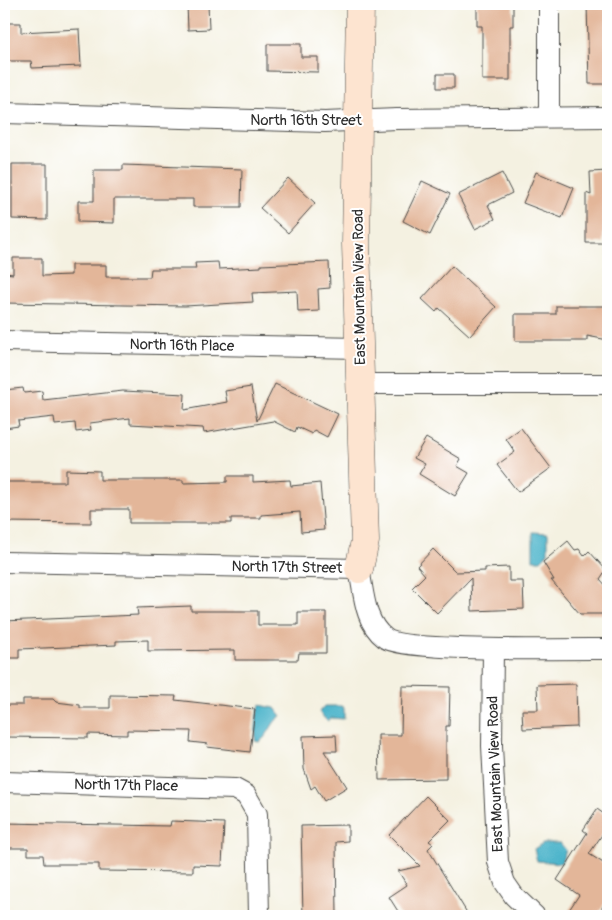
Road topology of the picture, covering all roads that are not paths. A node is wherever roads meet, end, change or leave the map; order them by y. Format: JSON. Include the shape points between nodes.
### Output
{"nodes":[{"id":1,"x":360,"y":4,"type":"edge"},
{"id":2,"x":549,"y":4,"type":"edge"},
{"id":3,"x":4,"y":113,"type":"edge"},
{"id":4,"x":549,"y":117,"type":"junction"},
{"id":5,"x":608,"y":117,"type":"edge"},
{"id":6,"x":358,"y":121,"type":"junction"},
{"id":7,"x":4,"y":341,"type":"edge"},
{"id":8,"x":360,"y":348,"type":"junction"},
{"id":9,"x":362,"y":384,"type":"junction"},
{"id":10,"x":608,"y":384,"type":"edge"},
{"id":11,"x":4,"y":562,"type":"edge"},
{"id":12,"x":359,"y":569,"type":"junction"},
{"id":13,"x":493,"y":649,"type":"junction"},
{"id":14,"x":608,"y":649,"type":"edge"},
{"id":15,"x":4,"y":782,"type":"edge"},
{"id":16,"x":259,"y":916,"type":"edge"},
{"id":17,"x":535,"y":916,"type":"edge"}],
"edges":[{"from":1,"to":6,"type":"street","name":"East Mountain View Road"},
{"from":2,"to":4,"type":"street"},
{"from":3,"to":6,"type":"street","name":"North 16th Street"},
{"from":4,"to":5,"type":"street","name":"North 16th Street"},
{"from":4,"to":6,"type":"street","name":"North 16th Street"},
{"from":6,"to":8,"type":"street","name":"East Mountain View Road","via":[[356,244]]},
{"from":7,"to":8,"type":"street","name":"North 16th Place"},
{"from":8,"to":9,"type":"street","name":"East Mountain View Road"},
{"from":9,"to":10,"type":"street"},
{"from":9,"to":12,"type":"street","name":"East Mountain View Road","via":[[365,541]]},
{"from":11,"to":12,"type":"street","name":"North 17th Street"},
{"from":12,"to":13,"type":"street","name":"North 17th Street","via":[[369,620],[386,639],[409,644]]},
{"from":13,"to":14,"type":"street","name":"North 17th Street"},
{"from":13,"to":17,"type":"street","name":"East Mountain View Road","via":[[493,790],[498,862],[505,883]]},
{"from":15,"to":16,"type":"street","name":"North 17th Place","via":[[223,787],[246,795],[257,814]]}]}
